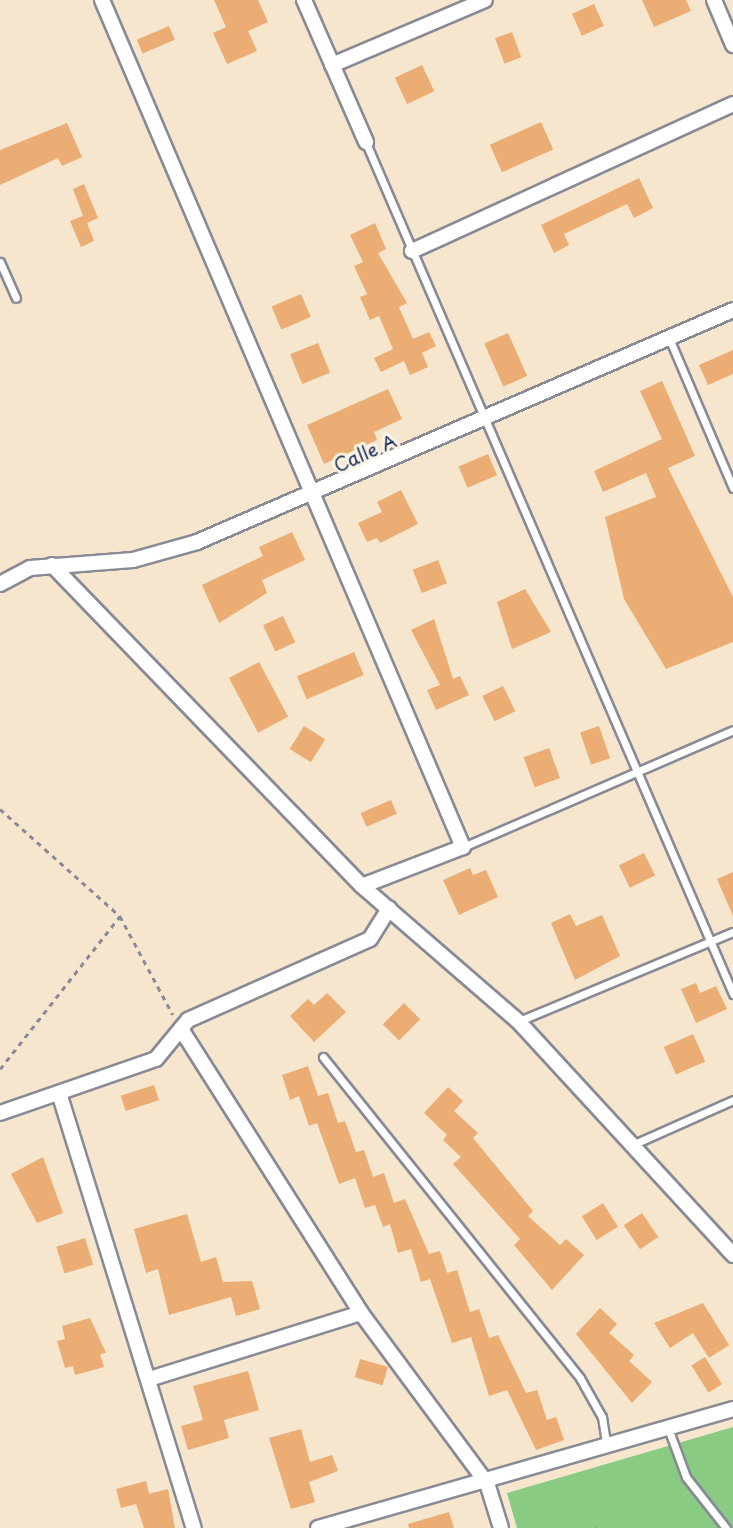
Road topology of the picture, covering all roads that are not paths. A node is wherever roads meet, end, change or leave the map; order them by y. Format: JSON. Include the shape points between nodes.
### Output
{"nodes":[{"id":1,"x":102,"y":0,"type":"edge"},
{"id":2,"x":304,"y":0,"type":"edge"},
{"id":3,"x":485,"y":0,"type":"edge"},
{"id":4,"x":713,"y":0,"type":"edge"},
{"id":5,"x":733,"y":45,"type":"edge"},
{"id":6,"x":332,"y":65,"type":"junction"},
{"id":7,"x":733,"y":104,"type":"edge"},
{"id":8,"x":366,"y":142,"type":"joint"},
{"id":9,"x":412,"y":251,"type":"junction"},
{"id":10,"x":0,"y":262,"type":"edge"},
{"id":11,"x":16,"y":298,"type":"dead end"},
{"id":12,"x":733,"y":310,"type":"edge"},
{"id":13,"x":669,"y":338,"type":"junction"},
{"id":14,"x":485,"y":420,"type":"junction"},
{"id":15,"x":733,"y":488,"type":"edge"},
{"id":16,"x":317,"y":495,"type":"junction"},
{"id":17,"x":52,"y":565,"type":"junction"},
{"id":18,"x":0,"y":583,"type":"edge"},
{"id":19,"x":733,"y":730,"type":"edge"},
{"id":20,"x":641,"y":770,"type":"junction"},
{"id":21,"x":463,"y":847,"type":"junction"},
{"id":22,"x":362,"y":886,"type":"junction"},
{"id":23,"x":389,"y":909,"type":"junction"},
{"id":24,"x":733,"y":932,"type":"edge"},
{"id":25,"x":712,"y":941,"type":"junction"},
{"id":26,"x":733,"y":994,"type":"edge"},
{"id":27,"x":518,"y":1021,"type":"junction"},
{"id":28,"x":181,"y":1029,"type":"junction"},
{"id":29,"x":323,"y":1057,"type":"dead end"},
{"id":30,"x":60,"y":1096,"type":"junction"},
{"id":31,"x":733,"y":1100,"type":"edge"},
{"id":32,"x":0,"y":1113,"type":"edge"},
{"id":33,"x":632,"y":1145,"type":"junction"},
{"id":34,"x":733,"y":1255,"type":"edge"},
{"id":35,"x":360,"y":1313,"type":"junction"},
{"id":36,"x":149,"y":1379,"type":"junction"},
{"id":37,"x":733,"y":1409,"type":"edge"},
{"id":38,"x":668,"y":1428,"type":"junction"},
{"id":39,"x":607,"y":1447,"type":"junction"},
{"id":40,"x":487,"y":1483,"type":"junction"},
{"id":41,"x":194,"y":1528,"type":"edge"},
{"id":42,"x":318,"y":1528,"type":"edge"},
{"id":43,"x":501,"y":1528,"type":"edge"},
{"id":44,"x":726,"y":1528,"type":"edge"}],
"edges":[{"from":1,"to":16,"type":"street"},
{"from":2,"to":6,"type":"street"},
{"from":3,"to":6,"type":"street"},
{"from":4,"to":5,"type":"street"},
{"from":6,"to":8,"type":"street"},
{"from":7,"to":9,"type":"street"},
{"from":8,"to":9,"type":"lane"},
{"from":9,"to":14,"type":"lane"},
{"from":10,"to":11,"type":"lane"},
{"from":12,"to":13,"type":"street","name":"Calle A"},
{"from":13,"to":14,"type":"street","name":"Calle A"},
{"from":13,"to":15,"type":"lane"},
{"from":14,"to":16,"type":"street","name":"Calle A"},
{"from":14,"to":20,"type":"lane"},
{"from":16,"to":17,"type":"street","name":"Calle A","via":[[168,552]]},
{"from":16,"to":21,"type":"street"},
{"from":17,"to":18,"type":"street","name":"Calle A","via":[[30,568]]},
{"from":17,"to":22,"type":"street"},
{"from":19,"to":20,"type":"lane"},
{"from":20,"to":21,"type":"lane"},
{"from":20,"to":25,"type":"lane"},
{"from":21,"to":22,"type":"street"},
{"from":22,"to":23,"type":"street"},
{"from":23,"to":27,"type":"street"},
{"from":23,"to":28,"type":"street","via":[[370,939],[188,1020]]},
{"from":24,"to":25,"type":"lane"},
{"from":25,"to":26,"type":"lane"},
{"from":25,"to":27,"type":"lane"},
{"from":27,"to":33,"type":"street"},
{"from":28,"to":30,"type":"street","via":[[156,1059]]},
{"from":28,"to":35,"type":"street"},
{"from":29,"to":39,"type":"lane","via":[[580,1378],[602,1417]]},
{"from":30,"to":32,"type":"street"},
{"from":30,"to":36,"type":"street"},
{"from":31,"to":33,"type":"lane"},
{"from":33,"to":34,"type":"street"},
{"from":35,"to":36,"type":"street"},
{"from":35,"to":40,"type":"street"},
{"from":36,"to":41,"type":"street"},
{"from":37,"to":38,"type":"street"},
{"from":38,"to":39,"type":"street"},
{"from":38,"to":44,"type":"lane","via":[[686,1477]]},
{"from":39,"to":40,"type":"street"},
{"from":40,"to":42,"type":"street"},
{"from":40,"to":43,"type":"street"}]}
